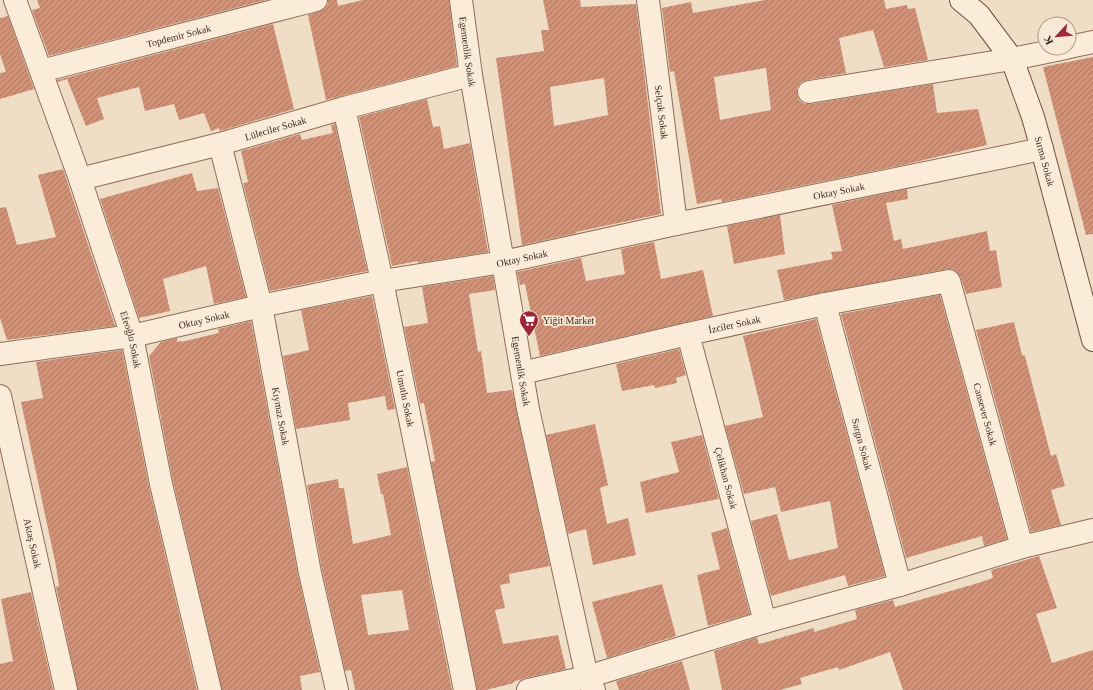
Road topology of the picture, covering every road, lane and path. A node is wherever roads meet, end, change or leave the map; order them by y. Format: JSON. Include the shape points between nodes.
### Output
{"nodes":[{"id":1,"x":15,"y":0,"type":"edge"},
{"id":2,"x":316,"y":0,"type":"edge"},
{"id":3,"x":460,"y":0,"type":"edge"},
{"id":4,"x":650,"y":0,"type":"edge"},
{"id":5,"x":961,"y":0,"type":"edge"},
{"id":6,"x":1093,"y":42,"type":"edge"},
{"id":7,"x":1077,"y":46,"type":"edge"},
{"id":8,"x":1037,"y":54,"type":"edge"},
{"id":9,"x":1012,"y":59,"type":"junction"},
{"id":10,"x":41,"y":71,"type":"junction"},
{"id":11,"x":471,"y":75,"type":"junction"},
{"id":12,"x":810,"y":92,"type":"dead end"},
{"id":13,"x":344,"y":108,"type":"junction"},
{"id":14,"x":220,"y":144,"type":"junction"},
{"id":15,"x":1042,"y":149,"type":"junction"},
{"id":16,"x":80,"y":178,"type":"junction"},
{"id":17,"x":676,"y":224,"type":"junction"},
{"id":18,"x":503,"y":262,"type":"junction"},
{"id":19,"x":382,"y":281,"type":"junction"},
{"id":20,"x":949,"y":281,"type":"joint"},
{"id":21,"x":825,"y":304,"type":"junction"},
{"id":22,"x":261,"y":306,"type":"junction"},
{"id":23,"x":688,"y":334,"type":"junction"},
{"id":24,"x":132,"y":336,"type":"junction"},
{"id":25,"x":1093,"y":340,"type":"edge"},
{"id":26,"x":0,"y":354,"type":"edge"},
{"id":27,"x":522,"y":373,"type":"junction"},
{"id":28,"x":0,"y":396,"type":"edge"},
{"id":29,"x":1093,"y":530,"type":"edge"},
{"id":30,"x":1022,"y":547,"type":"junction"},
{"id":31,"x":900,"y":585,"type":"junction"},
{"id":32,"x":765,"y":622,"type":"junction"},
{"id":33,"x":590,"y":683,"type":"edge"},
{"id":34,"x":66,"y":690,"type":"edge"},
{"id":35,"x":210,"y":690,"type":"edge"},
{"id":36,"x":337,"y":690,"type":"edge"},
{"id":37,"x":465,"y":690,"type":"edge"},
{"id":38,"x":528,"y":690,"type":"edge"}],
"edges":[{"from":1,"to":10,"type":"street","name":"Efeoğlu Sokak"},
{"from":2,"to":10,"type":"street","name":"Topdemir Sokak"},
{"from":3,"to":11,"type":"street","name":"Egemenlik Sokak"},
{"from":4,"to":17,"type":"street","name":"Selçuk Sokak"},
{"from":5,"to":9,"type":"street","name":"Sırma Sokak","via":[[979,15]]},
{"from":6,"to":7,"type":"street"},
{"from":8,"to":9,"type":"street"},
{"from":9,"to":12,"type":"street"},
{"from":9,"to":15,"type":"street","name":"Sırma Sokak"},
{"from":10,"to":16,"type":"street","name":"Efeoğlu Sokak"},
{"from":11,"to":13,"type":"street","name":"Lüleciler Sokak"},
{"from":11,"to":18,"type":"street","name":"Egemenlik Sokak"},
{"from":13,"to":14,"type":"street","name":"Lüleciler Sokak"},
{"from":13,"to":19,"type":"street","name":"Umutlu Sokak"},
{"from":14,"to":16,"type":"street","name":"Lüleciler Sokak"},
{"from":14,"to":22,"type":"street","name":"Kıymaz Sokak"},
{"from":15,"to":17,"type":"street","name":"Oktay Sokak"},
{"from":15,"to":25,"type":"street","name":"Sırma Sokak"},
{"from":16,"to":24,"type":"street","name":"Efeoğlu Sokak"},
{"from":17,"to":18,"type":"street","name":"Oktay Sokak"},
{"from":18,"to":19,"type":"street","name":"Oktay Sokak"},
{"from":18,"to":27,"type":"street","name":"Egemenlik Sokak"},
{"from":19,"to":22,"type":"street","name":"Oktay Sokak"},
{"from":19,"to":37,"type":"street","name":"Umutlu Sokak"},
{"from":20,"to":21,"type":"street","name":"İzciler Sokak"},
{"from":20,"to":30,"type":"street","name":"Cansever Sokak"},
{"from":21,"to":23,"type":"street","name":"İzciler Sokak"},
{"from":21,"to":31,"type":"street","name":"Sargın Sokak"},
{"from":22,"to":24,"type":"street","name":"Oktay Sokak"},
{"from":22,"to":36,"type":"street","name":"Kıymaz Sokak","via":[[310,573]]},
{"from":23,"to":27,"type":"street","name":"İzciler Sokak"},
{"from":23,"to":32,"type":"street","name":"Çelikhan Sokak"},
{"from":24,"to":26,"type":"street","name":"Oktay Sokak"},
{"from":24,"to":35,"type":"street","name":"Efeoğlu Sokak","via":[[161,484]]},
{"from":27,"to":33,"type":"street","name":"Egemenlik Sokak"},
{"from":28,"to":34,"type":"street","name":"Aktaş Sokak"},
{"from":29,"to":30,"type":"street"},
{"from":30,"to":31,"type":"street"},
{"from":31,"to":32,"type":"street"},
{"from":32,"to":33,"type":"street"},
{"from":33,"to":38,"type":"street"}]}
